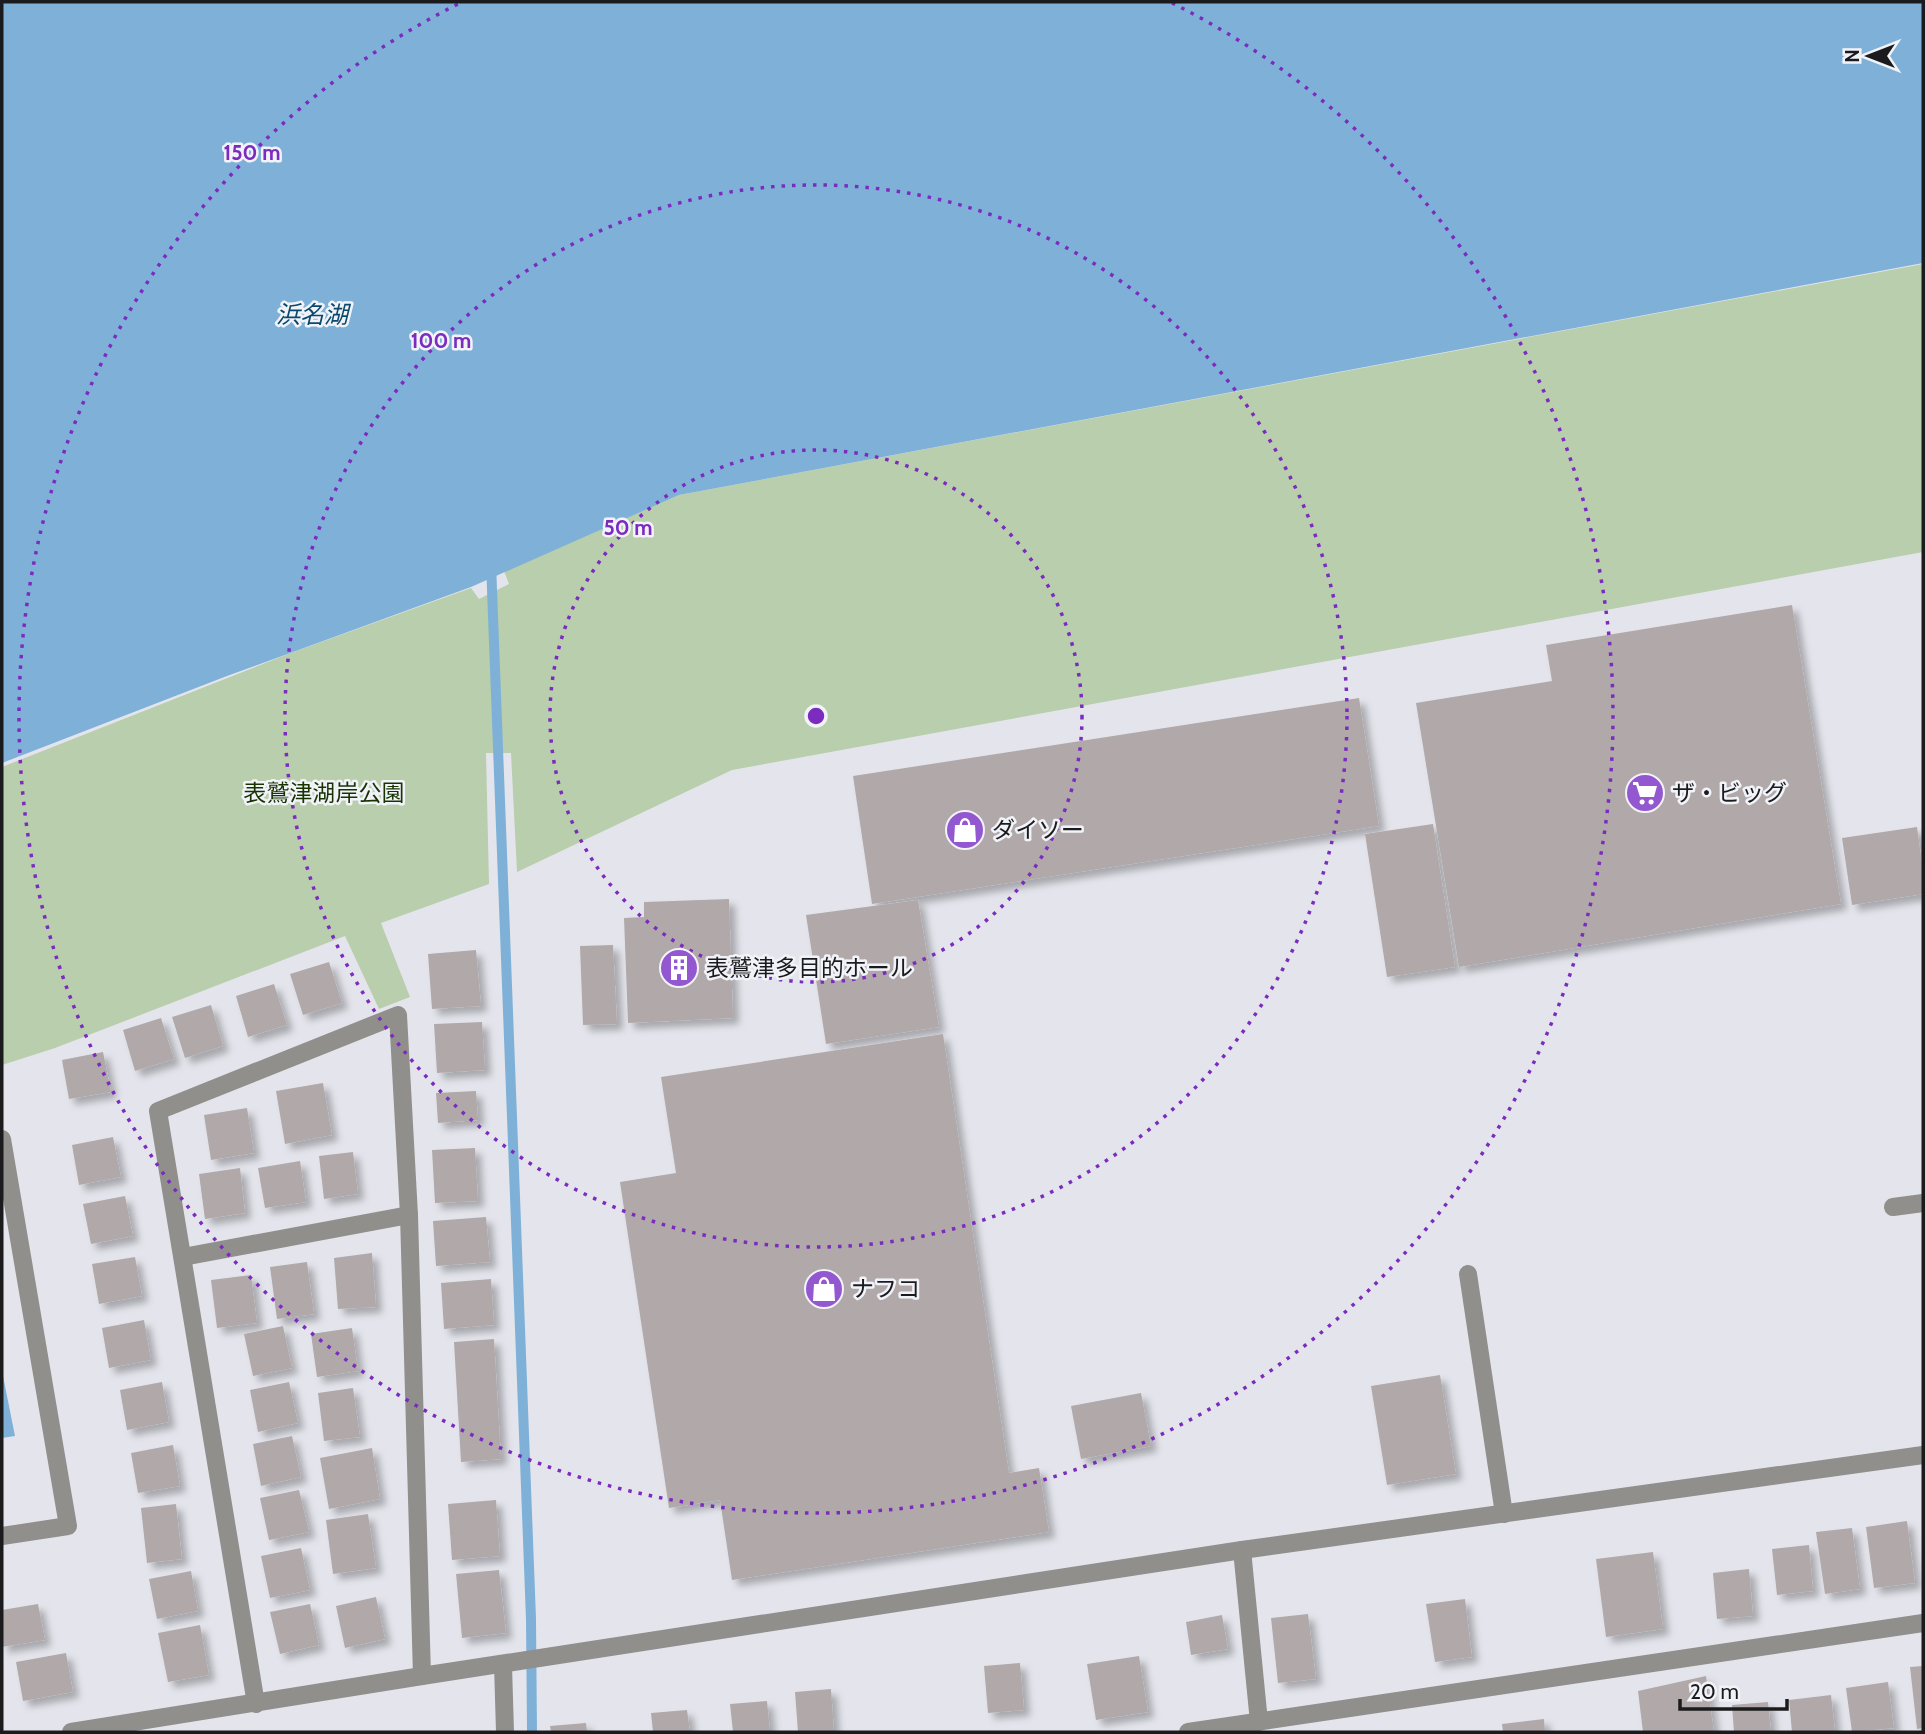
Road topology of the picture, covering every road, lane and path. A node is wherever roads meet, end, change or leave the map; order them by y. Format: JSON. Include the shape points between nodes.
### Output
{"nodes":[{"id":1,"x":2,"y":1139,"type":"edge"},
{"id":2,"x":1923,"y":1203,"type":"edge"},
{"id":3,"x":1893,"y":1208,"type":"dead end"},
{"id":4,"x":409,"y":1215,"type":"junction"},
{"id":5,"x":183,"y":1257,"type":"junction"},
{"id":6,"x":1468,"y":1274,"type":"dead end"},
{"id":7,"x":1923,"y":1455,"type":"edge"},
{"id":8,"x":1504,"y":1514,"type":"junction"},
{"id":9,"x":2,"y":1536,"type":"edge"},
{"id":10,"x":1242,"y":1550,"type":"junction"},
{"id":11,"x":1923,"y":1623,"type":"edge"},
{"id":12,"x":503,"y":1665,"type":"junction"},
{"id":13,"x":422,"y":1676,"type":"junction"},
{"id":14,"x":256,"y":1704,"type":"junction"},
{"id":15,"x":1259,"y":1722,"type":"junction"},
{"id":16,"x":71,"y":1732,"type":"edge"},
{"id":17,"x":505,"y":1732,"type":"edge"},
{"id":18,"x":1188,"y":1732,"type":"edge"}],
"edges":[{"from":1,"to":9,"type":"street","via":[[68,1526]]},
{"from":2,"to":3,"type":"street"},
{"from":4,"to":5,"type":"street"},
{"from":4,"to":5,"type":"street","via":[[397,1015],[158,1111]]},
{"from":4,"to":13,"type":"street"},
{"from":5,"to":14,"type":"street"},
{"from":6,"to":8,"type":"street"},
{"from":7,"to":8,"type":"street"},
{"from":8,"to":10,"type":"street"},
{"from":10,"to":12,"type":"street"},
{"from":10,"to":15,"type":"street"},
{"from":11,"to":15,"type":"street"},
{"from":12,"to":13,"type":"street"},
{"from":12,"to":17,"type":"street"},
{"from":13,"to":14,"type":"street"},
{"from":14,"to":16,"type":"street"},
{"from":15,"to":18,"type":"street"}]}
